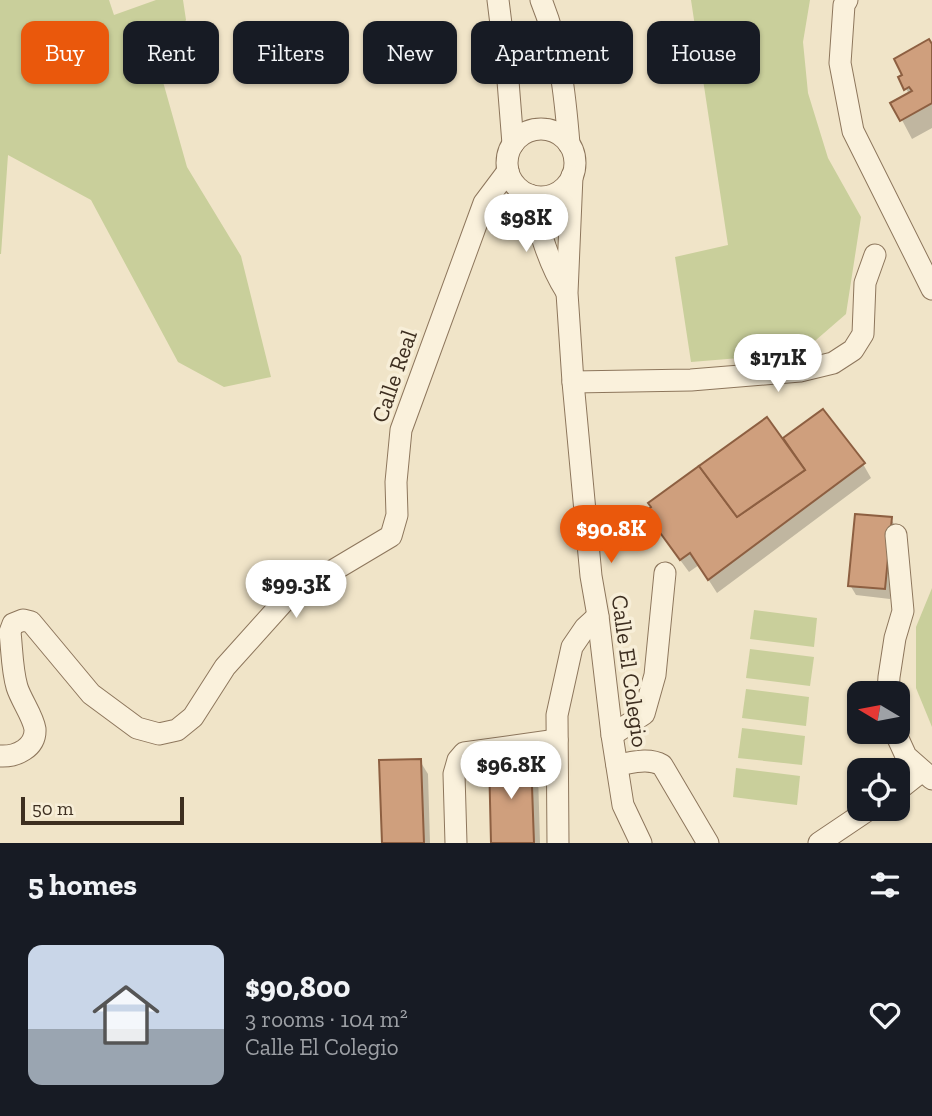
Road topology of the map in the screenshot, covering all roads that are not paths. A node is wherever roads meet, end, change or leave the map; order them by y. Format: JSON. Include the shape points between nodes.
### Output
{"nodes":[{"id":1,"x":498,"y":0,"type":"edge"},
{"id":2,"x":541,"y":0,"type":"edge"},
{"id":3,"x":846,"y":0,"type":"edge"},
{"id":4,"x":513,"y":144,"type":"junction"},
{"id":5,"x":569,"y":144,"type":"junction"},
{"id":6,"x":508,"y":171,"type":"junction"},
{"id":7,"x":572,"y":176,"type":"junction"},
{"id":8,"x":530,"y":195,"type":"junction"},
{"id":9,"x":875,"y":255,"type":"dead end"},
{"id":10,"x":932,"y":289,"type":"edge"},
{"id":11,"x":567,"y":293,"type":"junction"},
{"id":12,"x":573,"y":382,"type":"junction"},
{"id":13,"x":896,"y":535,"type":"dead end"},
{"id":14,"x":665,"y":573,"type":"dead end"},
{"id":15,"x":598,"y":616,"type":"junction"},
{"id":16,"x":889,"y":681,"type":"edge"},
{"id":17,"x":612,"y":735,"type":"junction"},
{"id":18,"x":557,"y":740,"type":"junction"},
{"id":19,"x":900,"y":744,"type":"edge"},
{"id":20,"x":0,"y":756,"type":"edge"},
{"id":21,"x":617,"y":765,"type":"junction"},
{"id":22,"x":927,"y":775,"type":"edge"},
{"id":23,"x":910,"y":784,"type":"edge"},
{"id":24,"x":852,"y":821,"type":"edge"},
{"id":25,"x":456,"y":843,"type":"edge"},
{"id":26,"x":558,"y":843,"type":"edge"},
{"id":27,"x":641,"y":843,"type":"edge"},
{"id":28,"x":708,"y":843,"type":"edge"},
{"id":29,"x":819,"y":843,"type":"edge"}],
"edges":[{"from":1,"to":4,"type":"street"},
{"from":2,"to":5,"type":"street","name":"Calle El Colegio","via":[[556,47]]},
{"from":3,"to":10,"type":"street","via":[[840,63],[853,131]]},
{"from":4,"to":5,"type":"street","via":[[525,133],[541,129],[557,133]]},
{"from":4,"to":6,"type":"street"},
{"from":5,"to":7,"type":"street","name":"Calle El Colegio","via":[[575,160]]},
{"from":6,"to":8,"type":"street","name":"Calle El Colegio","via":[[516,186]]},
{"from":6,"to":20,"type":"street","name":"Calle Real","via":[[484,203],[401,430],[397,515],[391,536],[287,598],[225,667],[193,717],[177,730],[159,734],[137,728],[91,694],[32,622],[13,624],[16,686],[35,728],[28,747]]},
{"from":7,"to":8,"type":"street","via":[[555,194]]},
{"from":7,"to":11,"type":"street","name":"Calle El Colegio"},
{"from":8,"to":11,"type":"street","name":"Calle El Colegio"},
{"from":9,"to":12,"type":"street","via":[[865,284],[863,334],[853,350],[833,363],[800,371],[691,380]]},
{"from":11,"to":12,"type":"street","name":"Calle El Colegio"},
{"from":12,"to":15,"type":"street","name":"Calle El Colegio"},
{"from":13,"to":16,"type":"street","via":[[903,611]]},
{"from":14,"to":17,"type":"street","via":[[655,675],[644,714]]},
{"from":15,"to":17,"type":"street","name":"Calle El Colegio"},
{"from":15,"to":18,"type":"street","via":[[572,647],[557,715]]},
{"from":17,"to":21,"type":"street","name":"Calle El Colegio"},
{"from":18,"to":25,"type":"street","via":[[464,753],[454,774]]},
{"from":18,"to":26,"type":"street"},
{"from":19,"to":22,"type":"street","via":[[906,756]]},
{"from":21,"to":27,"type":"street","name":"Calle El Colegio","via":[[623,806]]},
{"from":21,"to":28,"type":"street","via":[[648,761],[662,765]]},
{"from":22,"to":23,"type":"street"},
{"from":24,"to":29,"type":"street"}]}
